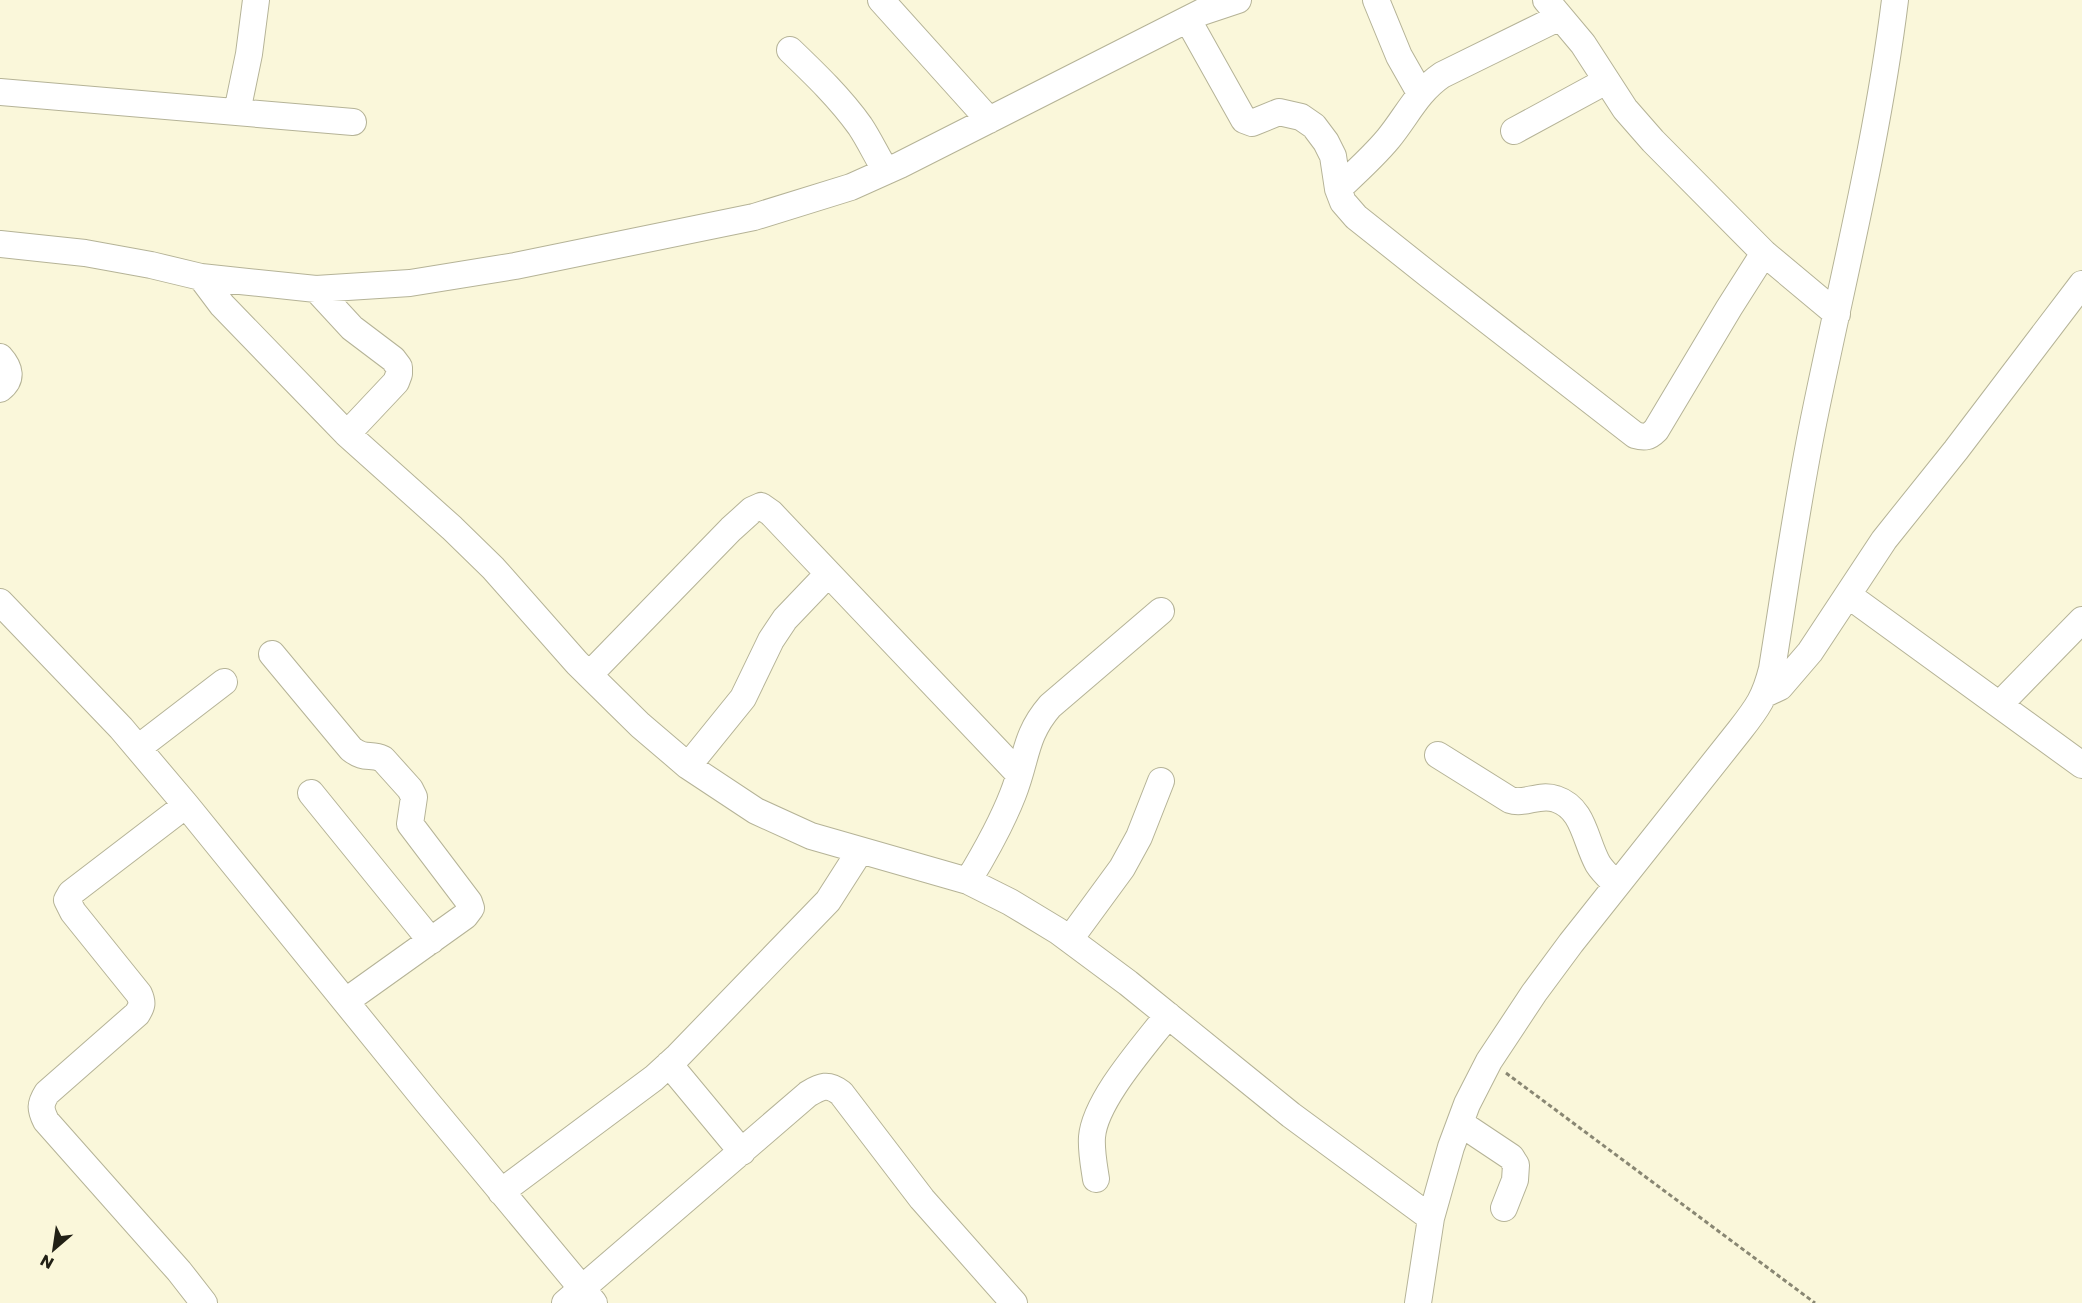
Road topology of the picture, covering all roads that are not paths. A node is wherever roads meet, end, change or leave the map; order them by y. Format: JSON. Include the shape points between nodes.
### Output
{"nodes":[{"id":1,"x":256,"y":0,"type":"edge"},
{"id":2,"x":881,"y":0,"type":"edge"},
{"id":3,"x":1238,"y":0,"type":"edge"},
{"id":4,"x":1376,"y":0,"type":"edge"},
{"id":5,"x":1894,"y":0,"type":"edge"},
{"id":6,"x":1553,"y":8,"type":"edge"},
{"id":7,"x":1189,"y":12,"type":"edge"},
{"id":8,"x":790,"y":50,"type":"dead end"},
{"id":9,"x":1606,"y":81,"type":"junction"},
{"id":10,"x":0,"y":92,"type":"edge"},
{"id":11,"x":1420,"y":93,"type":"junction"},
{"id":12,"x":237,"y":112,"type":"junction"},
{"id":13,"x":989,"y":120,"type":"junction"},
{"id":14,"x":353,"y":122,"type":"dead end"},
{"id":15,"x":1514,"y":131,"type":"dead end"},
{"id":16,"x":886,"y":171,"type":"junction"},
{"id":17,"x":1338,"y":189,"type":"junction"},
{"id":18,"x":0,"y":244,"type":"edge"},
{"id":19,"x":1764,"y":253,"type":"junction"},
{"id":20,"x":201,"y":277,"type":"junction"},
{"id":21,"x":2082,"y":284,"type":"edge"},
{"id":22,"x":316,"y":289,"type":"junction"},
{"id":23,"x":1837,"y":314,"type":"junction"},
{"id":24,"x":0,"y":357,"type":"edge"},
{"id":25,"x":0,"y":389,"type":"edge"},
{"id":26,"x":347,"y":434,"type":"junction"},
{"id":27,"x":828,"y":574,"type":"junction"},
{"id":28,"x":1848,"y":595,"type":"junction"},
{"id":29,"x":2,"y":611,"type":"edge"},
{"id":30,"x":1161,"y":611,"type":"dead end"},
{"id":31,"x":2082,"y":620,"type":"edge"},
{"id":32,"x":272,"y":654,"type":"dead end"},
{"id":33,"x":589,"y":675,"type":"junction"},
{"id":34,"x":224,"y":682,"type":"dead end"},
{"id":35,"x":1762,"y":700,"type":"junction"},
{"id":36,"x":2000,"y":704,"type":"junction"},
{"id":37,"x":138,"y":748,"type":"junction"},
{"id":38,"x":1438,"y":755,"type":"dead end"},
{"id":39,"x":2082,"y":765,"type":"edge"},
{"id":40,"x":688,"y":766,"type":"junction"},
{"id":41,"x":1019,"y":774,"type":"junction"},
{"id":42,"x":1161,"y":781,"type":"dead end"},
{"id":43,"x":311,"y":793,"type":"dead end"},
{"id":44,"x":186,"y":805,"type":"junction"},
{"id":45,"x":860,"y":851,"type":"junction"},
{"id":46,"x":968,"y":881,"type":"junction"},
{"id":47,"x":1617,"y":885,"type":"junction"},
{"id":48,"x":1070,"y":939,"type":"junction"},
{"id":49,"x":431,"y":941,"type":"junction"},
{"id":50,"x":346,"y":1001,"type":"junction"},
{"id":51,"x":1168,"y":1015,"type":"junction"},
{"id":52,"x":669,"y":1064,"type":"junction"},
{"id":53,"x":1460,"y":1123,"type":"junction"},
{"id":54,"x":742,"y":1152,"type":"junction"},
{"id":55,"x":1096,"y":1179,"type":"dead end"},
{"id":56,"x":501,"y":1192,"type":"junction"},
{"id":57,"x":1504,"y":1208,"type":"dead end"},
{"id":58,"x":1431,"y":1218,"type":"junction"},
{"id":59,"x":580,"y":1298,"type":"edge"},
{"id":60,"x":204,"y":1303,"type":"edge"},
{"id":61,"x":1014,"y":1303,"type":"edge"},
{"id":62,"x":1418,"y":1303,"type":"edge"}],
"edges":[{"from":1,"to":12,"type":"street"},
{"from":2,"to":13,"type":"street"},
{"from":3,"to":7,"type":"street"},
{"from":4,"to":11,"type":"street"},
{"from":5,"to":23,"type":"street","via":[[1879,107]]},
{"from":6,"to":9,"type":"street","via":[[1583,44]]},
{"from":6,"to":11,"type":"street","via":[[1442,75]]},
{"from":7,"to":13,"type":"street"},
{"from":7,"to":17,"type":"street","via":[[1244,120],[1252,123],[1279,112],[1301,117],[1314,126],[1333,156]]},
{"from":8,"to":16,"type":"street","via":[[845,106]]},
{"from":9,"to":15,"type":"street"},
{"from":9,"to":19,"type":"street","via":[[1653,141]]},
{"from":10,"to":12,"type":"street"},
{"from":11,"to":17,"type":"street","via":[[1388,139]]},
{"from":12,"to":14,"type":"street"},
{"from":13,"to":16,"type":"street"},
{"from":16,"to":22,"type":"street","via":[[851,187],[765,214],[458,276]]},
{"from":17,"to":19,"type":"street","via":[[1343,202],[1365,224],[1643,437],[1656,430]]},
{"from":18,"to":20,"type":"street","via":[[86,253]]},
{"from":19,"to":23,"type":"street"},
{"from":20,"to":22,"type":"street"},
{"from":20,"to":26,"type":"street","via":[[222,305]]},
{"from":21,"to":28,"type":"street","via":[[1884,540]]},
{"from":22,"to":26,"type":"street","via":[[352,328],[399,367],[396,382]]},
{"from":23,"to":35,"type":"street","via":[[1815,411],[1772,669]]},
{"from":24,"to":25,"type":"street","via":[[9,372],[9,379]]},
{"from":26,"to":33,"type":"street","via":[[468,544]]},
{"from":27,"to":33,"type":"street","via":[[771,513],[756,507]]},
{"from":27,"to":40,"type":"street","via":[[785,619],[743,698]]},
{"from":27,"to":41,"type":"street"},
{"from":28,"to":35,"type":"street","via":[[1792,674]]},
{"from":28,"to":36,"type":"street"},
{"from":29,"to":37,"type":"street"},
{"from":30,"to":41,"type":"street","via":[[1036,722]]},
{"from":31,"to":36,"type":"street"},
{"from":32,"to":49,"type":"street","via":[[351,749],[364,757],[383,759],[410,789],[414,797],[410,824],[471,908]]},
{"from":33,"to":40,"type":"street","via":[[640,726]]},
{"from":34,"to":37,"type":"street"},
{"from":35,"to":47,"type":"street"},
{"from":36,"to":39,"type":"street"},
{"from":37,"to":44,"type":"street"},
{"from":38,"to":47,"type":"street","via":[[1510,800],[1545,796],[1572,807],[1597,863]]},
{"from":40,"to":45,"type":"street","via":[[756,811],[811,836]]},
{"from":41,"to":46,"type":"street","via":[[1000,825]]},
{"from":42,"to":48,"type":"street","via":[[1122,868]]},
{"from":43,"to":49,"type":"street"},
{"from":44,"to":50,"type":"street"},
{"from":44,"to":60,"type":"street","via":[[67,900],[139,994],[142,1007],[47,1093],[40,1104],[46,1121]]},
{"from":45,"to":46,"type":"street"},
{"from":45,"to":52,"type":"street","via":[[828,901]]},
{"from":46,"to":48,"type":"street"},
{"from":47,"to":53,"type":"street","via":[[1534,993],[1489,1061]]},
{"from":48,"to":51,"type":"street"},
{"from":49,"to":50,"type":"street"},
{"from":50,"to":56,"type":"street"},
{"from":51,"to":55,"type":"street","via":[[1097,1118],[1092,1136]]},
{"from":51,"to":58,"type":"street","via":[[1291,1115]]},
{"from":52,"to":54,"type":"street"},
{"from":52,"to":56,"type":"street"},
{"from":53,"to":57,"type":"street","via":[[1516,1165],[1515,1180]]},
{"from":53,"to":58,"type":"street"},
{"from":54,"to":59,"type":"street"},
{"from":54,"to":61,"type":"street","via":[[808,1094],[831,1086],[841,1093],[922,1199]]},
{"from":56,"to":59,"type":"street"},
{"from":58,"to":62,"type":"street"}]}
